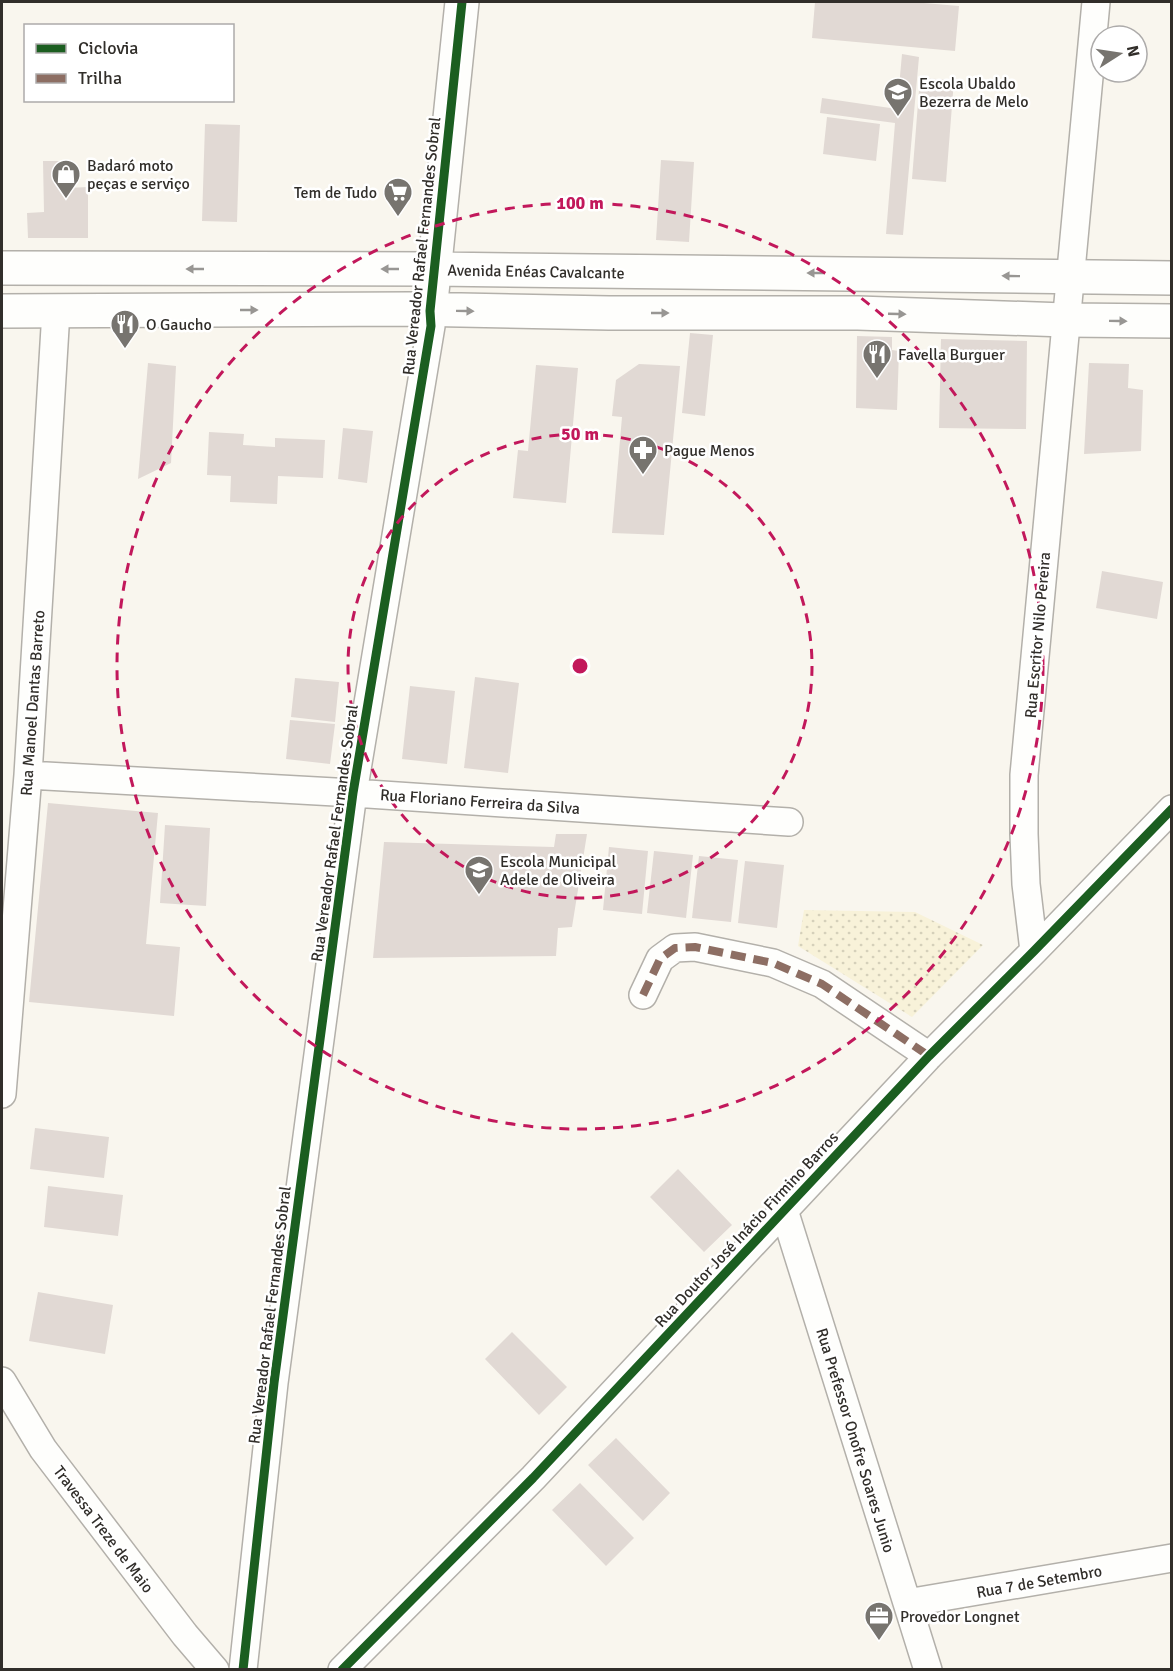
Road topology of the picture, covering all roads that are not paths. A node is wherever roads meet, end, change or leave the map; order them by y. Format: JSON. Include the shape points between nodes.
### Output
{"nodes":[{"id":1,"x":462,"y":2,"type":"edge"},
{"id":2,"x":1096,"y":2,"type":"edge"},
{"id":3,"x":2,"y":268,"type":"edge"},
{"id":4,"x":435,"y":269,"type":"junction"},
{"id":5,"x":859,"y":273,"type":"junction"},
{"id":6,"x":1070,"y":277,"type":"junction"},
{"id":7,"x":1172,"y":278,"type":"edge"},
{"id":8,"x":2,"y":311,"type":"edge"},
{"id":9,"x":56,"y":311,"type":"junction"},
{"id":10,"x":430,"y":311,"type":"junction"},
{"id":11,"x":858,"y":313,"type":"junction"},
{"id":12,"x":1065,"y":320,"type":"junction"},
{"id":13,"x":1172,"y":321,"type":"edge"},
{"id":14,"x":28,"y":775,"type":"junction"},
{"id":15,"x":353,"y":793,"type":"junction"},
{"id":16,"x":1172,"y":809,"type":"edge"},
{"id":17,"x":789,"y":822,"type":"dead end"},
{"id":18,"x":1034,"y":951,"type":"junction"},
{"id":19,"x":643,"y":995,"type":"dead end"},
{"id":20,"x":929,"y":1056,"type":"junction"},
{"id":21,"x":2,"y":1094,"type":"edge"},
{"id":22,"x":784,"y":1210,"type":"junction"},
{"id":23,"x":2,"y":1381,"type":"edge"},
{"id":24,"x":1172,"y":1558,"type":"edge"},
{"id":25,"x":907,"y":1603,"type":"junction"},
{"id":26,"x":215,"y":1670,"type":"edge"},
{"id":27,"x":243,"y":1670,"type":"edge"},
{"id":28,"x":342,"y":1670,"type":"edge"},
{"id":29,"x":928,"y":1670,"type":"edge"}],
"edges":[{"from":1,"to":4,"type":"main road","name":"Rua Vereador Rafael Fernandes Sobral"},
{"from":2,"to":6,"type":"street","name":"Rua Escritor Nilo Pereira"},
{"from":4,"to":3,"type":"main road","name":"Avenida Enéas Cavalcante","one_way":true},
{"from":5,"to":4,"type":"main road","name":"Avenida Enéas Cavalcante","one_way":true},
{"from":4,"to":10,"type":"main road","name":"Rua Vereador Rafael Fernandes Sobral"},
{"from":6,"to":5,"type":"main road","name":"Avenida Enéas Cavalcante","one_way":true},
{"from":5,"to":11,"type":"main road"},
{"from":6,"to":7,"type":"main road","name":"Avenida Enéas Cavalcante"},
{"from":6,"to":12,"type":"street","name":"Rua Escritor Nilo Pereira"},
{"from":8,"to":9,"type":"main road"},
{"from":9,"to":10,"type":"main road","one_way":true},
{"from":9,"to":14,"type":"street","name":"Rua Manoel Dantas Barreto"},
{"from":10,"to":11,"type":"main road","one_way":true},
{"from":10,"to":15,"type":"street","name":"Rua Vereador Rafael Fernandes Sobral","via":[[431,326]]},
{"from":11,"to":12,"type":"main road","one_way":true},
{"from":12,"to":13,"type":"main road","one_way":true},
{"from":12,"to":18,"type":"street","name":"Rua Escritor Nilo Pereira","via":[[1024,776],[1026,884]]},
{"from":14,"to":15,"type":"street","name":"Rua Floriano Ferreira da Silva"},
{"from":14,"to":21,"type":"street","name":"Rua Manoel Dantas Barreto"},
{"from":15,"to":17,"type":"street","name":"Rua Floriano Ferreira da Silva"},
{"from":15,"to":27,"type":"street","name":"Rua Vereador Rafael Fernandes Sobral","via":[[274,1383]]},
{"from":16,"to":18,"type":"street","name":"Rua Doutor José Inácio Firmino Barros"},
{"from":18,"to":20,"type":"street","name":"Rua Doutor José Inácio Firmino Barros"},
{"from":19,"to":20,"type":"street","via":[[660,959],[675,948],[695,946],[773,963],[822,984]]},
{"from":20,"to":22,"type":"street","name":"Rua Doutor José Inácio Firmino Barros"},
{"from":22,"to":25,"type":"street","name":"Rua Prefessor Onofre Soares Junio"},
{"from":22,"to":28,"type":"street","name":"Rua Doutor José Inácio Firmino Barros","via":[[534,1478]]},
{"from":23,"to":26,"type":"street","name":"Travessa Treze de Maio","via":[[43,1449]]},
{"from":24,"to":25,"type":"street","name":"Rua 7 de Setembro"},
{"from":25,"to":29,"type":"street","name":"Rua Prefessor Onofre Soares Junio"}]}
